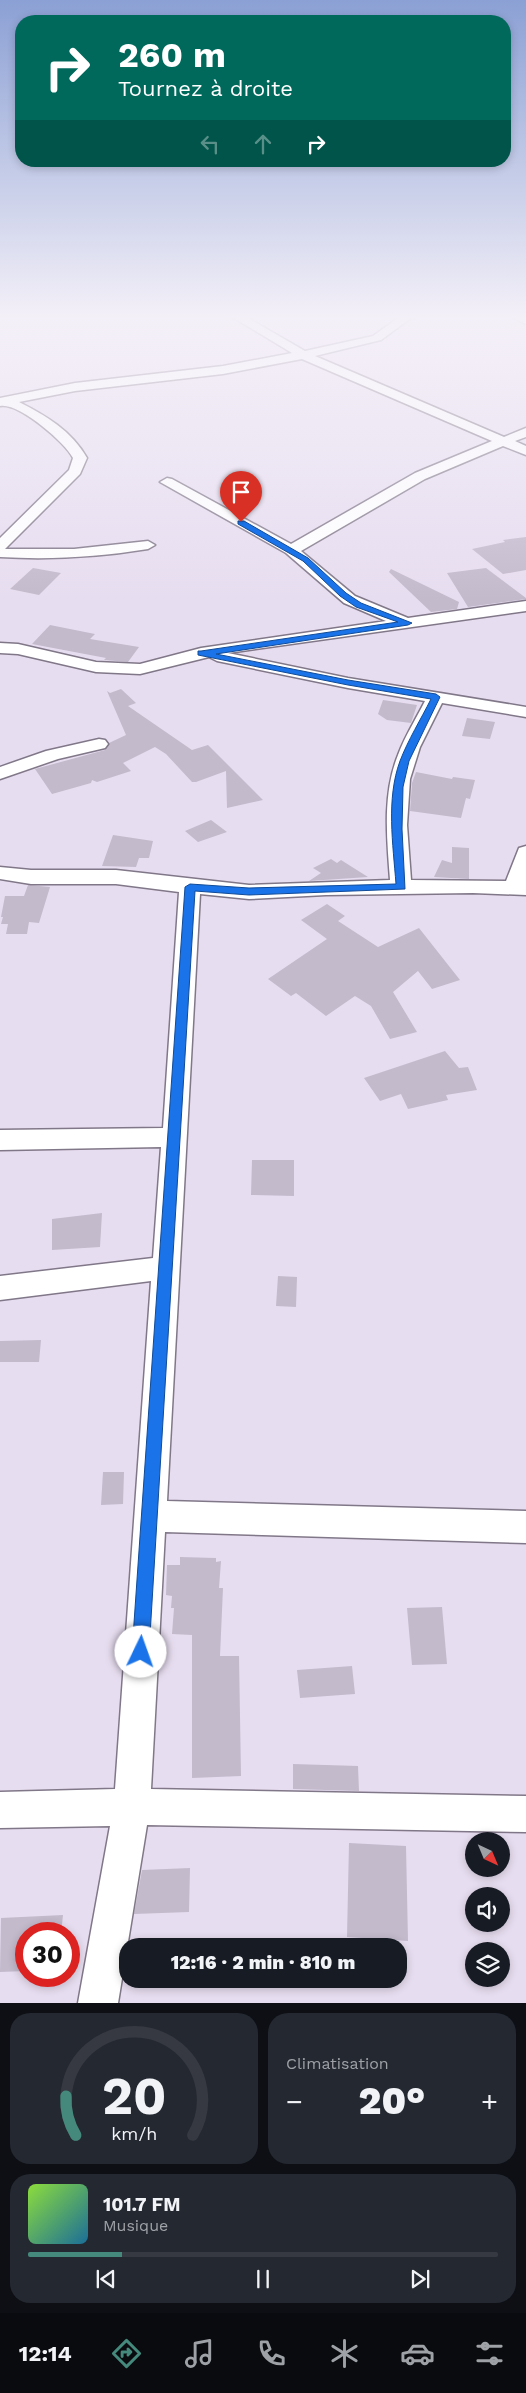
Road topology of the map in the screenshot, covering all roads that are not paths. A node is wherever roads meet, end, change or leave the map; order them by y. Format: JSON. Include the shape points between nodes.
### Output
{"nodes":[{"id":1,"x":22,"y":411,"type":"edge"},
{"id":2,"x":432,"y":411,"type":"edge"},
{"id":3,"x":526,"y":432,"type":"edge"},
{"id":4,"x":502,"y":442,"type":"junction"},
{"id":5,"x":526,"y":451,"type":"edge"},
{"id":6,"x":167,"y":482,"type":"dead end"},
{"id":7,"x":148,"y":545,"type":"dead end"},
{"id":8,"x":0,"y":546,"type":"edge"},
{"id":9,"x":291,"y":550,"type":"junction"},
{"id":10,"x":0,"y":553,"type":"edge"},
{"id":11,"x":526,"y":606,"type":"edge"},
{"id":12,"x":408,"y":623,"type":"junction"},
{"id":13,"x":0,"y":648,"type":"edge"},
{"id":14,"x":201,"y":653,"type":"junction"},
{"id":15,"x":436,"y":697,"type":"junction"},
{"id":16,"x":526,"y":712,"type":"edge"},
{"id":17,"x":99,"y":744,"type":"dead end"},
{"id":18,"x":0,"y":773,"type":"edge"},
{"id":19,"x":526,"y":852,"type":"edge"},
{"id":20,"x":0,"y":873,"type":"edge"},
{"id":21,"x":190,"y":887,"type":"junction"},
{"id":22,"x":401,"y":887,"type":"junction"},
{"id":23,"x":520,"y":888,"type":"edge"},
{"id":24,"x":174,"y":1138,"type":"junction"},
{"id":25,"x":0,"y":1140,"type":"edge"},
{"id":26,"x":166,"y":1268,"type":"junction"},
{"id":27,"x":0,"y":1288,"type":"edge"},
{"id":28,"x":149,"y":1516,"type":"junction"},
{"id":29,"x":526,"y":1526,"type":"edge"},
{"id":30,"x":132,"y":1808,"type":"junction"},
{"id":31,"x":0,"y":1810,"type":"edge"},
{"id":32,"x":526,"y":1814,"type":"edge"},
{"id":33,"x":98,"y":2003,"type":"edge"}],
"edges":[{"from":1,"to":8,"type":"street","via":[[63,436],[77,450],[80,458],[75,471]]},
{"from":2,"to":4,"type":"street"},
{"from":3,"to":4,"type":"street"},
{"from":4,"to":5,"type":"street"},
{"from":4,"to":9,"type":"street","via":[[422,475]]},
{"from":6,"to":9,"type":"street"},
{"from":7,"to":10,"type":"street","via":[[73,554],[36,556]]},
{"from":9,"to":12,"type":"street","via":[[359,605]]},
{"from":11,"to":12,"type":"street"},
{"from":12,"to":14,"type":"street"},
{"from":13,"to":14,"type":"street","via":[[114,669],[140,669]]},
{"from":14,"to":15,"type":"street"},
{"from":15,"to":16,"type":"street"},
{"from":15,"to":22,"type":"street","via":[[405,761],[398,787]]},
{"from":17,"to":18,"type":"street","via":[[52,755]]},
{"from":19,"to":23,"type":"street"},
{"from":20,"to":21,"type":"street","via":[[31,877],[116,877]]},
{"from":21,"to":22,"type":"street","via":[[249,892]]},
{"from":21,"to":24,"type":"street"},
{"from":22,"to":23,"type":"street"},
{"from":24,"to":25,"type":"street"},
{"from":24,"to":26,"type":"street"},
{"from":26,"to":27,"type":"street"},
{"from":26,"to":28,"type":"street"},
{"from":28,"to":29,"type":"street"},
{"from":28,"to":30,"type":"street"},
{"from":30,"to":31,"type":"street"},
{"from":30,"to":32,"type":"street"},
{"from":30,"to":33,"type":"street"}]}
